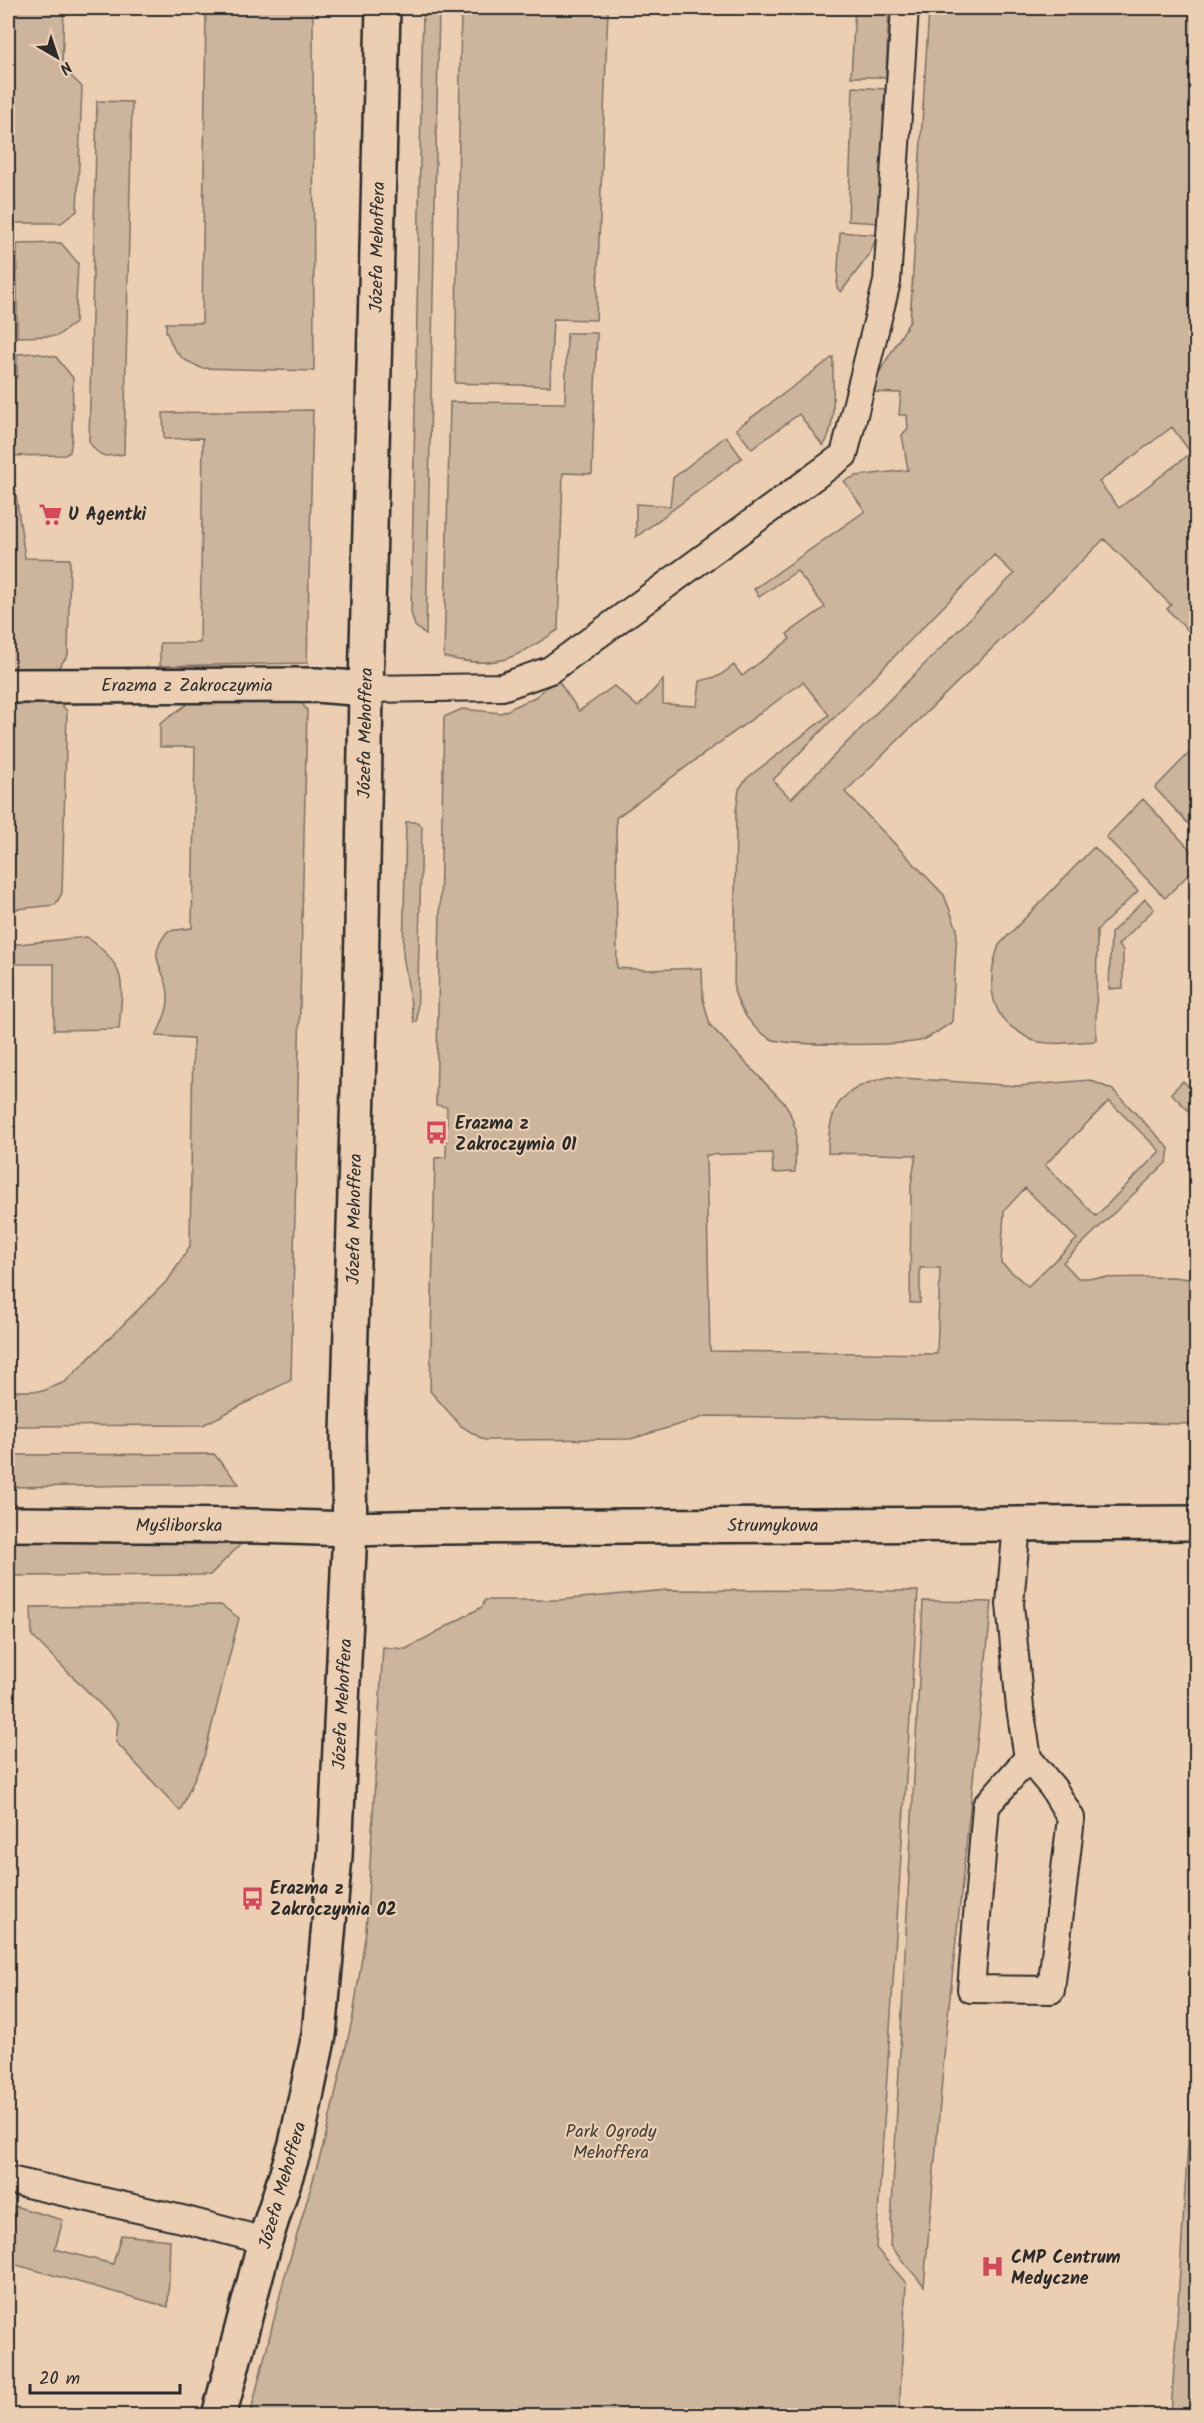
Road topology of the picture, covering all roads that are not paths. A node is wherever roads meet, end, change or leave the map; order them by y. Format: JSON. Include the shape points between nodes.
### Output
{"nodes":[{"id":1,"x":383,"y":8,"type":"edge"},
{"id":2,"x":905,"y":8,"type":"edge"},
{"id":3,"x":8,"y":686,"type":"edge"},
{"id":4,"x":366,"y":689,"type":"junction"},
{"id":5,"x":1197,"y":1523,"type":"edge"},
{"id":6,"x":8,"y":1524,"type":"edge"},
{"id":7,"x":1017,"y":1524,"type":"junction"},
{"id":8,"x":350,"y":1529,"type":"junction"},
{"id":9,"x":1028,"y":1758,"type":"junction"},
{"id":10,"x":14,"y":2181,"type":"dead end"},
{"id":11,"x":265,"y":2241,"type":"junction"},
{"id":12,"x":219,"y":2415,"type":"edge"}],
"edges":[{"from":1,"to":4,"type":"street","name":"Józefa Mehoffera"},
{"from":2,"to":4,"type":"lane","via":[[887,282],[844,455],[550,670],[502,687]]},
{"from":3,"to":4,"type":"street","name":"Erazma z Zakroczymia","via":[[304,685]]},
{"from":4,"to":8,"type":"street","name":"Józefa Mehoffera","via":[[348,1434]]},
{"from":5,"to":7,"type":"street","name":"Strumykowa"},
{"from":6,"to":8,"type":"street","name":"Myśliborska"},
{"from":7,"to":8,"type":"street","name":"Strumykowa"},
{"from":7,"to":9,"type":"lane","via":[[1010,1604]]},
{"from":8,"to":11,"type":"street","name":"Józefa Mehoffera","via":[[335,1856],[318,2035],[296,2144]]},
{"from":9,"to":9,"type":"lane","via":[[1071,1818],[1052,1990],[970,1989],[986,1806]]},
{"from":10,"to":11,"type":"lane"},
{"from":11,"to":12,"type":"street","name":"Józefa Mehoffera"}]}
